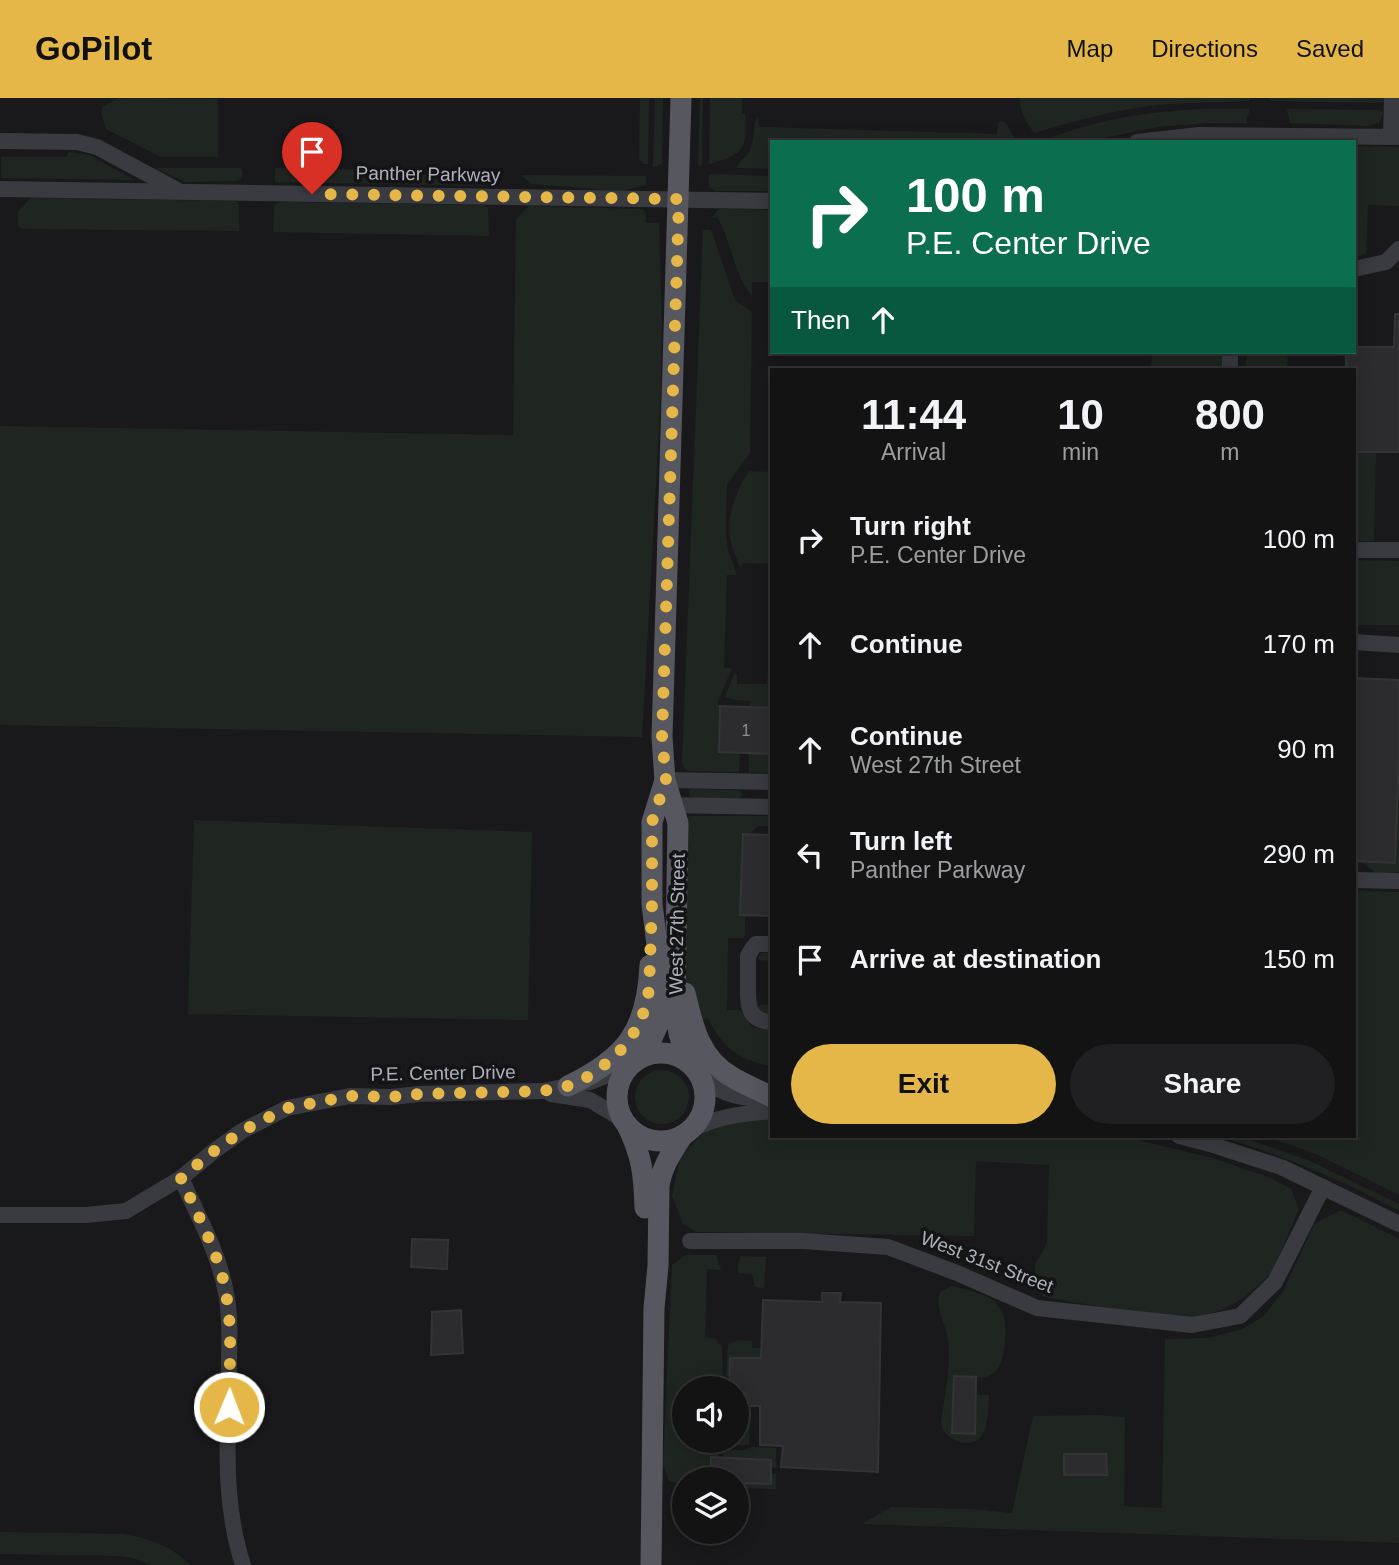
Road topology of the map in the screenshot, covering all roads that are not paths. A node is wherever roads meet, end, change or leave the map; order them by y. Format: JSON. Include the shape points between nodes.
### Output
{"nodes":[{"id":1,"x":681,"y":98,"type":"edge"},
{"id":2,"x":1392,"y":98,"type":"edge"},
{"id":3,"x":1395,"y":137,"type":"edge"},
{"id":4,"x":1155,"y":140,"type":"edge"},
{"id":5,"x":0,"y":141,"type":"edge"},
{"id":6,"x":0,"y":189,"type":"edge"},
{"id":7,"x":180,"y":192,"type":"junction"},
{"id":8,"x":679,"y":199,"type":"junction"},
{"id":9,"x":770,"y":201,"type":"edge"},
{"id":10,"x":1399,"y":249,"type":"edge"},
{"id":11,"x":1356,"y":268,"type":"edge"},
{"id":12,"x":1356,"y":550,"type":"edge"},
{"id":13,"x":1399,"y":550,"type":"edge"},
{"id":14,"x":1356,"y":642,"type":"edge"},
{"id":15,"x":1399,"y":645,"type":"edge"},
{"id":16,"x":666,"y":780,"type":"junction"},
{"id":17,"x":747,"y":782,"type":"junction"},
{"id":18,"x":770,"y":782,"type":"edge"},
{"id":19,"x":665,"y":805,"type":"junction"},
{"id":20,"x":748,"y":807,"type":"junction"},
{"id":21,"x":770,"y":807,"type":"edge"},
{"id":22,"x":1356,"y":880,"type":"edge"},
{"id":23,"x":1399,"y":881,"type":"edge"},
{"id":24,"x":652,"y":904,"type":"junction"},
{"id":25,"x":770,"y":944,"type":"edge"},
{"id":26,"x":677,"y":958,"type":"junction"},
{"id":27,"x":770,"y":1022,"type":"edge"},
{"id":28,"x":634,"y":1064,"type":"junction"},
{"id":29,"x":696,"y":1072,"type":"junction"},
{"id":30,"x":568,"y":1086,"type":"junction"},
{"id":31,"x":542,"y":1091,"type":"junction"},
{"id":32,"x":770,"y":1097,"type":"edge"},
{"id":33,"x":770,"y":1098,"type":"edge"},
{"id":34,"x":770,"y":1111,"type":"edge"},
{"id":35,"x":626,"y":1123,"type":"junction"},
{"id":36,"x":686,"y":1133,"type":"junction"},
{"id":37,"x":1187,"y":1138,"type":"edge"},
{"id":38,"x":181,"y":1178,"type":"junction"},
{"id":39,"x":1323,"y":1187,"type":"junction"},
{"id":40,"x":0,"y":1215,"type":"edge"},
{"id":41,"x":1399,"y":1224,"type":"edge"},
{"id":42,"x":690,"y":1241,"type":"dead end"},
{"id":43,"x":654,"y":1308,"type":"junction"},
{"id":44,"x":243,"y":1565,"type":"edge"},
{"id":45,"x":651,"y":1565,"type":"edge"}],
"edges":[{"from":1,"to":8,"type":"main road","name":"West 27th Street"},
{"from":2,"to":3,"type":"street"},
{"from":3,"to":4,"type":"street","via":[[1199,135]]},
{"from":5,"to":7,"type":"street","via":[[77,142],[97,147]]},
{"from":6,"to":7,"type":"street","name":"Panther Parkway"},
{"from":7,"to":8,"type":"street","name":"Panther Parkway"},
{"from":8,"to":9,"type":"street","name":"Panther Parkway"},
{"from":8,"to":16,"type":"main road","name":"West 27th Street","via":[[662,737]]},
{"from":10,"to":11,"type":"street","via":[[1386,262]]},
{"from":12,"to":13,"type":"street"},
{"from":14,"to":15,"type":"street"},
{"from":16,"to":17,"type":"street"},
{"from":16,"to":19,"type":"main road","name":"West 27th Street"},
{"from":17,"to":18,"type":"street"},
{"from":17,"to":20,"type":"street"},
{"from":19,"to":20,"type":"street"},
{"from":19,"to":24,"type":"main road","name":"West 27th Street","via":[[652,822]]},
{"from":19,"to":26,"type":"main road","name":"West 27th Street","via":[[678,822]]},
{"from":20,"to":21,"type":"street"},
{"from":22,"to":23,"type":"street"},
{"from":24,"to":28,"type":"main road","name":"West 27th Street","via":[[662,1008],[649,1045]]},
{"from":24,"to":30,"type":"main road","via":[[649,990],[640,1021],[616,1055]]},
{"from":25,"to":27,"type":"street","via":[[756,944],[748,956],[749,1008],[760,1021]]},
{"from":26,"to":29,"type":"main road","name":"West 27th Street","via":[[677,1024],[685,1055]]},
{"from":26,"to":32,"type":"main road","via":[[696,1035],[708,1058],[730,1077]]},
{"from":28,"to":29,"type":"main road","via":[[665,1053],[680,1057]]},
{"from":28,"to":30,"type":"street","name":"P.E. Center Drive"},
{"from":28,"to":35,"type":"main road","via":[[619,1085],[617,1099]]},
{"from":29,"to":33,"type":"street","via":[[729,1095]]},
{"from":29,"to":36,"type":"main road","via":[[705,1093],[704,1108],[699,1121]]},
{"from":30,"to":31,"type":"street","name":"P.E. Center Drive"},
{"from":31,"to":35,"type":"street","name":"P.E. Center Drive","via":[[590,1100]]},
{"from":31,"to":38,"type":"street","name":"P.E. Center Drive","via":[[350,1096],[287,1108],[242,1131]]},
{"from":34,"to":36,"type":"street","via":[[718,1118]]},
{"from":35,"to":36,"type":"main road","via":[[650,1140],[664,1141]]},
{"from":35,"to":43,"type":"main road","via":[[644,1174],[647,1267]]},
{"from":36,"to":43,"type":"main road","via":[[661,1174]]},
{"from":37,"to":39,"type":"street","via":[[1280,1167]]},
{"from":38,"to":40,"type":"street","name":"P.E. Center Drive","via":[[127,1211]]},
{"from":38,"to":44,"type":"street","via":[[226,1292],[229,1500]]},
{"from":39,"to":41,"type":"street"},
{"from":39,"to":42,"type":"street","name":"West 31st Street","via":[[1275,1282],[1240,1316],[1192,1325],[1037,1308],[888,1247]]},
{"from":43,"to":45,"type":"main road"}]}
